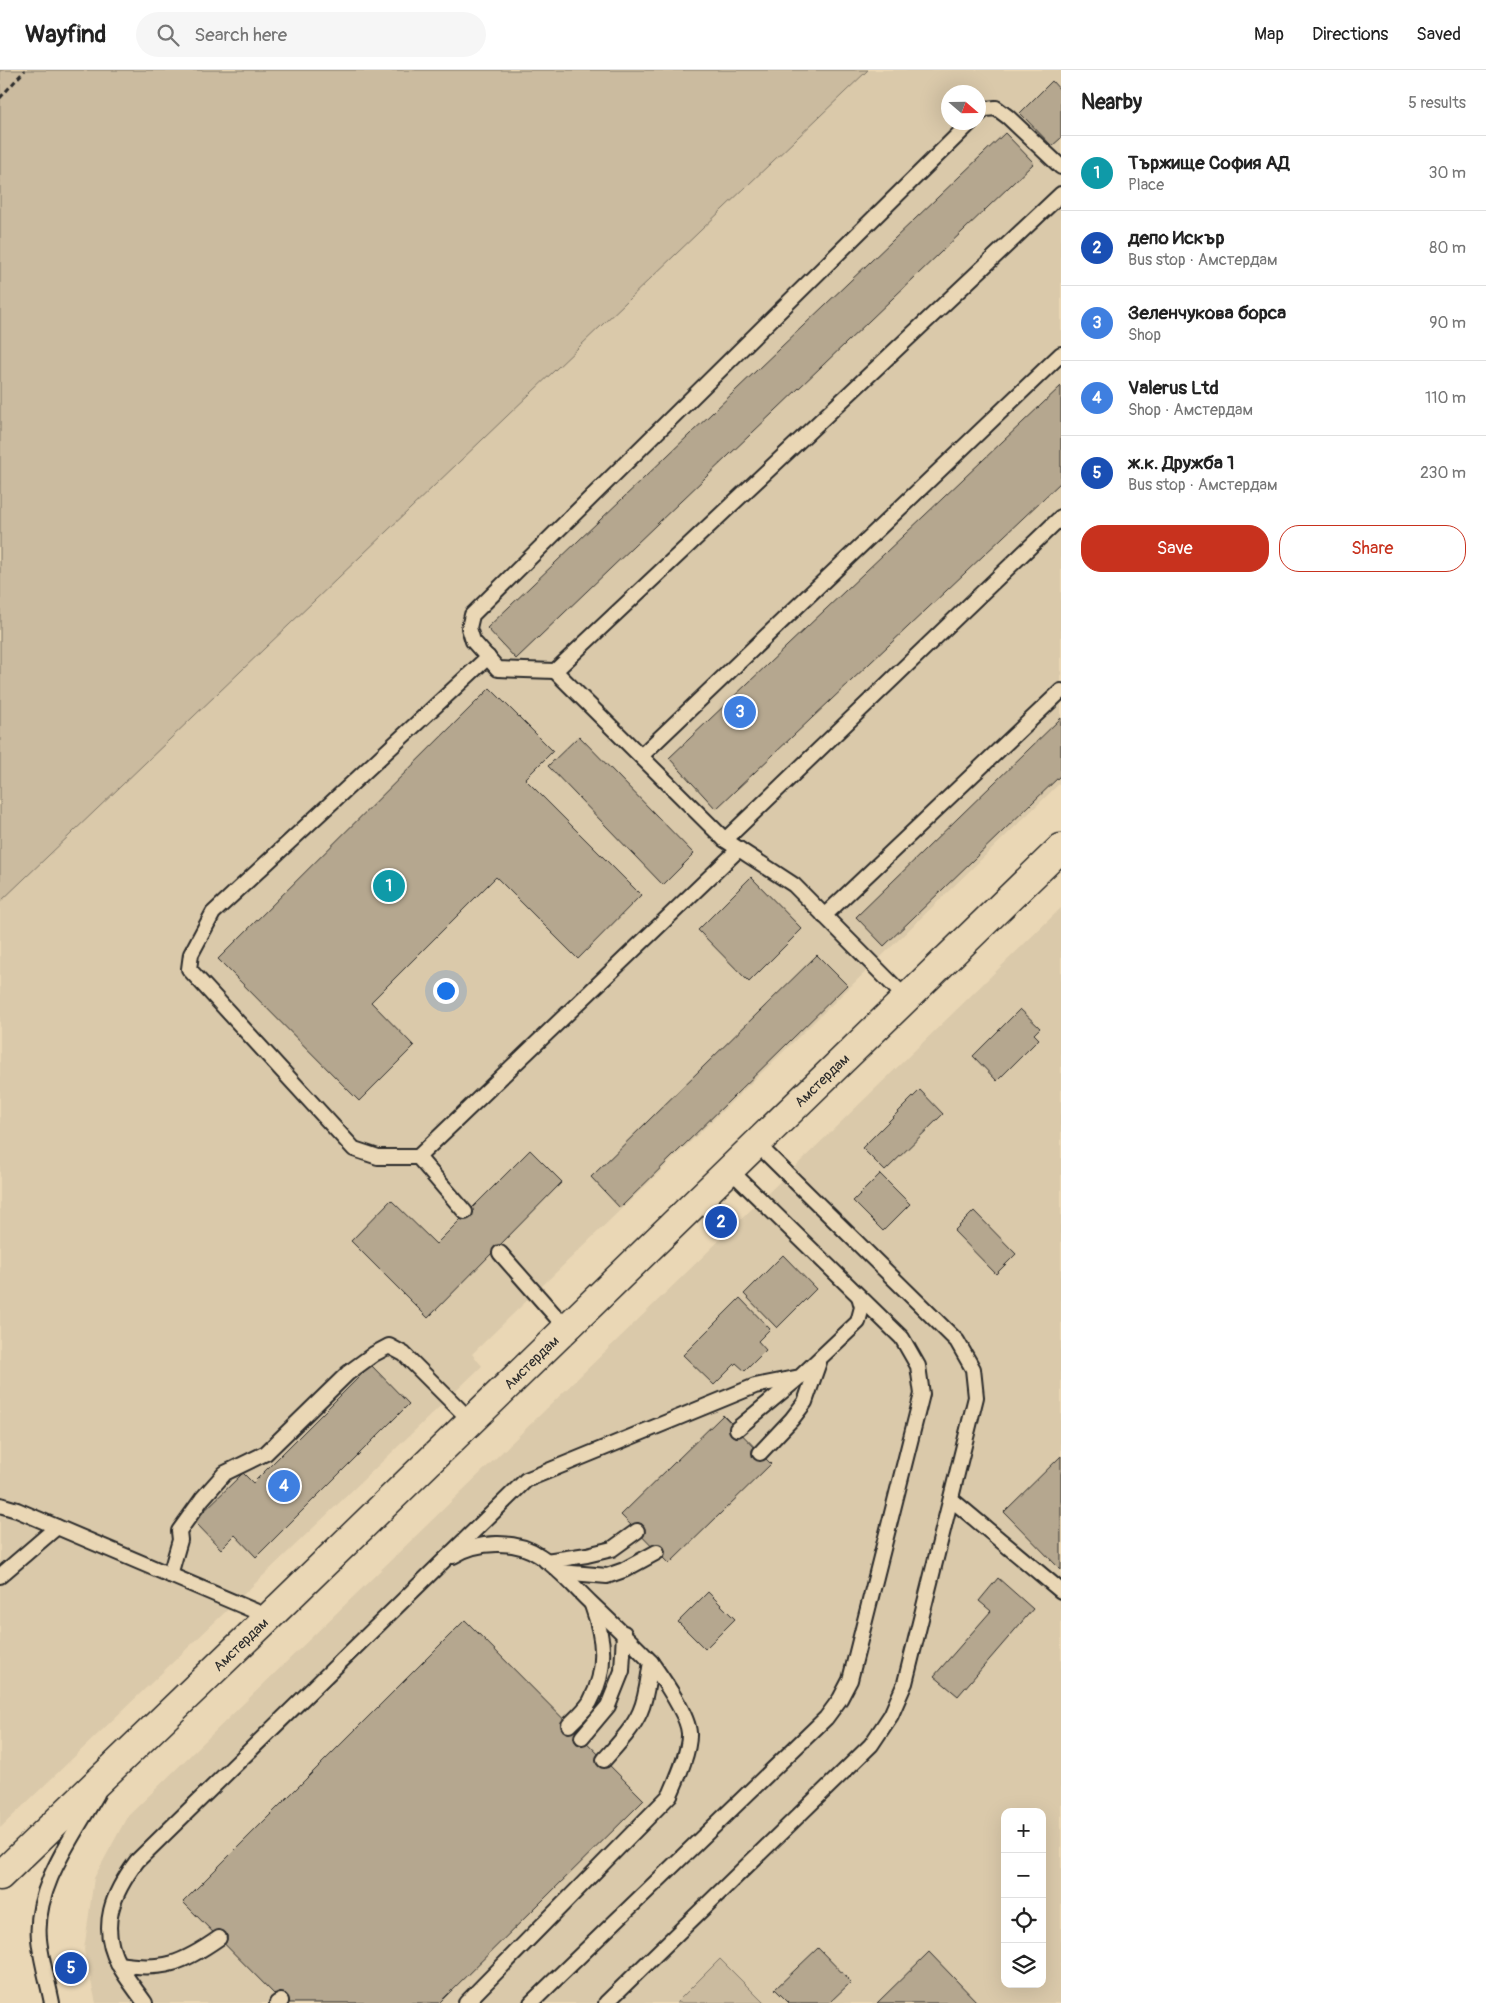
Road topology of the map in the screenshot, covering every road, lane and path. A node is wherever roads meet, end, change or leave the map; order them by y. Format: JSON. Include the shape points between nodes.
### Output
{"nodes":[{"id":1,"x":25,"y":70,"type":"edge"},
{"id":2,"x":0,"y":98,"type":"edge"},
{"id":3,"x":986,"y":108,"type":"edge"},
{"id":4,"x":963,"y":130,"type":"edge"},
{"id":5,"x":1061,"y":167,"type":"edge"},
{"id":6,"x":1061,"y":194,"type":"edge"},
{"id":7,"x":1061,"y":354,"type":"edge"},
{"id":8,"x":1061,"y":517,"type":"edge"},
{"id":9,"x":488,"y":656,"type":"junction"},
{"id":10,"x":555,"y":671,"type":"junction"},
{"id":11,"x":1061,"y":692,"type":"edge"},
{"id":12,"x":641,"y":756,"type":"junction"},
{"id":13,"x":725,"y":840,"type":"junction"},
{"id":14,"x":1061,"y":848,"type":"edge"},
{"id":15,"x":739,"y":849,"type":"junction"},
{"id":16,"x":824,"y":916,"type":"junction"},
{"id":17,"x":906,"y":998,"type":"junction"},
{"id":18,"x":756,"y":1143,"type":"junction"},
{"id":19,"x":418,"y":1157,"type":"junction"},
{"id":20,"x":729,"y":1169,"type":"junction"},
{"id":21,"x":465,"y":1212,"type":"dead end"},
{"id":22,"x":500,"y":1253,"type":"dead end"},
{"id":23,"x":859,"y":1296,"type":"junction"},
{"id":24,"x":566,"y":1328,"type":"junction"},
{"id":25,"x":819,"y":1361,"type":"junction"},
{"id":26,"x":800,"y":1378,"type":"junction"},
{"id":27,"x":471,"y":1421,"type":"junction"},
{"id":28,"x":737,"y":1429,"type":"dead end"},
{"id":29,"x":760,"y":1453,"type":"dead end"},
{"id":30,"x":951,"y":1499,"type":"junction"},
{"id":31,"x":0,"y":1505,"type":"edge"},
{"id":32,"x":57,"y":1527,"type":"junction"},
{"id":33,"x":637,"y":1531,"type":"dead end"},
{"id":34,"x":657,"y":1552,"type":"dead end"},
{"id":35,"x":546,"y":1561,"type":"junction"},
{"id":36,"x":439,"y":1566,"type":"junction"},
{"id":37,"x":560,"y":1572,"type":"junction"},
{"id":38,"x":170,"y":1575,"type":"junction"},
{"id":39,"x":0,"y":1576,"type":"edge"},
{"id":40,"x":1061,"y":1591,"type":"edge"},
{"id":41,"x":592,"y":1604,"type":"junction"},
{"id":42,"x":270,"y":1617,"type":"junction"},
{"id":43,"x":624,"y":1633,"type":"junction"},
{"id":44,"x":651,"y":1662,"type":"junction"},
{"id":45,"x":569,"y":1725,"type":"dead end"},
{"id":46,"x":582,"y":1737,"type":"dead end"},
{"id":47,"x":604,"y":1760,"type":"dead end"},
{"id":48,"x":114,"y":1765,"type":"junction"},
{"id":49,"x":0,"y":1876,"type":"edge"},
{"id":50,"x":219,"y":1938,"type":"dead end"},
{"id":51,"x":118,"y":1964,"type":"junction"},
{"id":52,"x":52,"y":2003,"type":"edge"},
{"id":53,"x":145,"y":2003,"type":"edge"},
{"id":54,"x":466,"y":2003,"type":"edge"},
{"id":55,"x":531,"y":2003,"type":"edge"},
{"id":56,"x":606,"y":2003,"type":"edge"}],
"edges":[{"from":1,"to":2,"type":"path"},
{"from":3,"to":5,"type":"lane","via":[[996,108],[1008,117]]},
{"from":4,"to":9,"type":"lane","via":[[472,615],[469,628],[474,641]]},
{"from":6,"to":10,"type":"lane"},
{"from":7,"to":12,"type":"lane"},
{"from":8,"to":13,"type":"lane"},
{"from":9,"to":10,"type":"lane","via":[[498,669]]},
{"from":9,"to":19,"type":"lane","via":[[213,913],[192,954],[189,969],[354,1149],[378,1157]]},
{"from":10,"to":12,"type":"lane"},
{"from":11,"to":16,"type":"lane"},
{"from":12,"to":13,"type":"lane"},
{"from":13,"to":15,"type":"lane"},
{"from":14,"to":17,"type":"street","name":"Амстердам"},
{"from":15,"to":16,"type":"lane","via":[[794,885]]},
{"from":15,"to":19,"type":"lane"},
{"from":16,"to":17,"type":"lane"},
{"from":17,"to":18,"type":"street","name":"Амстердам"},
{"from":18,"to":20,"type":"street","name":"Амстердам"},
{"from":18,"to":30,"type":"lane","via":[[957,1341],[973,1369],[976,1397]]},
{"from":19,"to":21,"type":"lane"},
{"from":20,"to":23,"type":"lane"},
{"from":20,"to":24,"type":"street","name":"Амстердам"},
{"from":22,"to":24,"type":"lane"},
{"from":23,"to":25,"type":"lane","via":[[862,1307],[858,1322]]},
{"from":23,"to":55,"type":"lane","via":[[902,1338],[918,1366],[922,1394],[850,1680],[826,1718]]},
{"from":24,"to":27,"type":"street","name":"Амстердам"},
{"from":25,"to":26,"type":"lane"},
{"from":25,"to":29,"type":"lane","via":[[805,1402]]},
{"from":26,"to":28,"type":"lane"},
{"from":26,"to":36,"type":"lane","via":[[755,1386],[526,1480]]},
{"from":27,"to":38,"type":"lane","via":[[404,1354],[389,1346],[374,1354],[330,1390],[266,1453],[225,1473],[179,1531],[180,1540]]},
{"from":27,"to":42,"type":"street","name":"Амстердам"},
{"from":30,"to":40,"type":"lane"},
{"from":30,"to":56,"type":"lane","via":[[905,1682],[891,1715],[871,1745]]},
{"from":31,"to":32,"type":"lane"},
{"from":32,"to":38,"type":"lane"},
{"from":32,"to":39,"type":"lane"},
{"from":33,"to":35,"type":"lane","via":[[612,1549]]},
{"from":34,"to":37,"type":"lane","via":[[607,1576]]},
{"from":35,"to":36,"type":"lane","via":[[514,1546],[488,1544],[461,1551]]},
{"from":35,"to":37,"type":"lane"},
{"from":36,"to":51,"type":"lane","via":[[137,1861],[114,1897],[109,1917],[109,1938]]},
{"from":37,"to":41,"type":"lane"},
{"from":38,"to":42,"type":"lane"},
{"from":41,"to":43,"type":"lane"},
{"from":41,"to":45,"type":"lane","via":[[603,1646],[601,1676],[589,1703]]},
{"from":42,"to":48,"type":"street","name":"Амстердам"},
{"from":43,"to":44,"type":"lane"},
{"from":43,"to":46,"type":"lane","via":[[622,1671],[608,1706]]},
{"from":44,"to":47,"type":"lane","via":[[640,1713]]},
{"from":44,"to":54,"type":"lane","via":[[678,1703],[689,1732],[683,1767],[670,1796]]},
{"from":48,"to":49,"type":"street","name":"Амстердам"},
{"from":48,"to":52,"type":"lane","via":[[48,1881],[41,1909],[39,1938]]},
{"from":50,"to":51,"type":"lane","via":[[178,1962],[156,1968]]},
{"from":51,"to":53,"type":"lane"}]}
